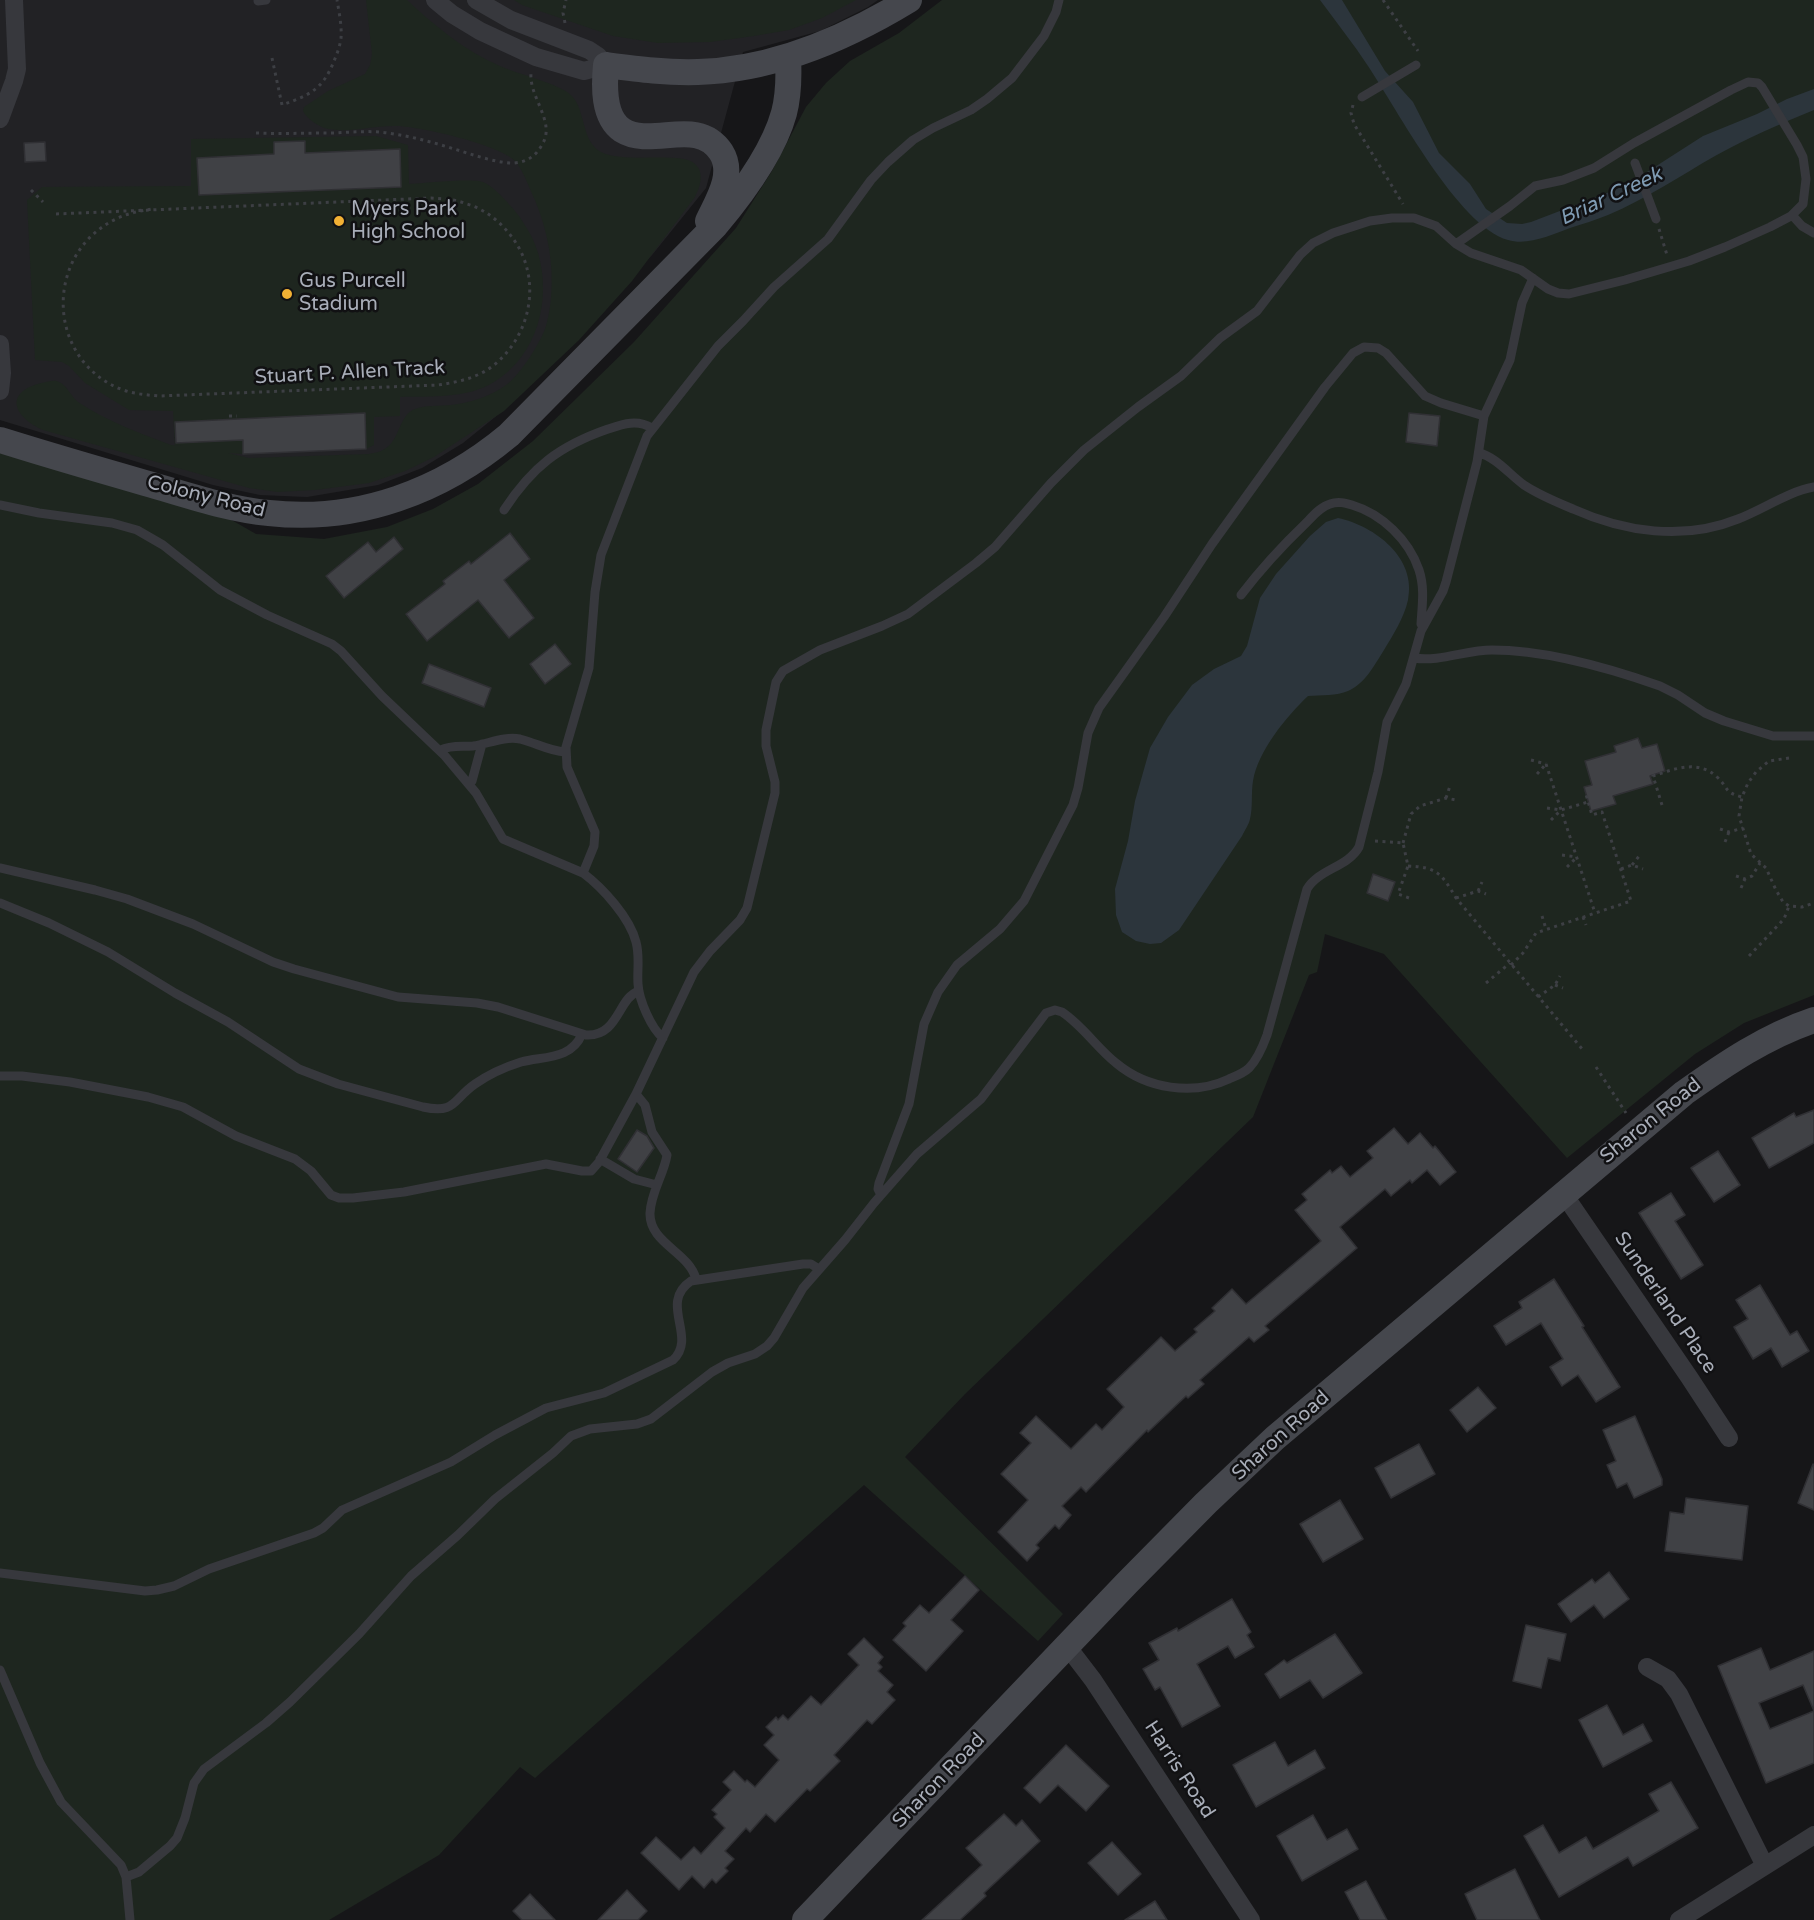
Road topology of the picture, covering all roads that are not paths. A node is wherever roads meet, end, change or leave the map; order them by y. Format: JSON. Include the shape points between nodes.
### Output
{"nodes":[{"id":1,"x":14,"y":0,"type":"edge"},
{"id":2,"x":435,"y":0,"type":"edge"},
{"id":3,"x":476,"y":0,"type":"edge"},
{"id":4,"x":909,"y":0,"type":"edge"},
{"id":5,"x":1059,"y":0,"type":"edge"},
{"id":6,"x":788,"y":57,"type":"junction"},
{"id":7,"x":606,"y":65,"type":"junction"},
{"id":8,"x":1416,"y":65,"type":"road end"},
{"id":9,"x":1362,"y":97,"type":"road end"},
{"id":10,"x":1,"y":115,"type":"edge"},
{"id":11,"x":1635,"y":163,"type":"dead end"},
{"id":12,"x":1792,"y":215,"type":"junction"},
{"id":13,"x":1656,"y":219,"type":"road end"},
{"id":14,"x":1814,"y":233,"type":"edge"},
{"id":15,"x":1456,"y":244,"type":"junction"},
{"id":16,"x":684,"y":256,"type":"junction"},
{"id":17,"x":1533,"y":278,"type":"junction"},
{"id":18,"x":0,"y":344,"type":"edge"},
{"id":19,"x":0,"y":391,"type":"edge"},
{"id":20,"x":1484,"y":416,"type":"junction"},
{"id":21,"x":652,"y":428,"type":"junction"},
{"id":22,"x":0,"y":440,"type":"edge"},
{"id":23,"x":1479,"y":453,"type":"junction"},
{"id":24,"x":1814,"y":487,"type":"edge"},
{"id":25,"x":0,"y":505,"type":"edge"},
{"id":26,"x":504,"y":510,"type":"dead end"},
{"id":27,"x":1241,"y":595,"type":"dead end"},
{"id":28,"x":1423,"y":627,"type":"junction"},
{"id":29,"x":1414,"y":658,"type":"junction"},
{"id":30,"x":1814,"y":736,"type":"edge"},
{"id":31,"x":482,"y":744,"type":"junction"},
{"id":32,"x":441,"y":750,"type":"junction"},
{"id":33,"x":565,"y":752,"type":"junction"},
{"id":34,"x":469,"y":784,"type":"junction"},
{"id":35,"x":0,"y":868,"type":"edge"},
{"id":36,"x":583,"y":873,"type":"junction"},
{"id":37,"x":0,"y":903,"type":"edge"},
{"id":38,"x":639,"y":991,"type":"junction"},
{"id":39,"x":1814,"y":1020,"type":"edge"},
{"id":40,"x":582,"y":1034,"type":"junction"},
{"id":41,"x":663,"y":1038,"type":"junction"},
{"id":42,"x":0,"y":1076,"type":"edge"},
{"id":43,"x":636,"y":1094,"type":"junction"},
{"id":44,"x":600,"y":1160,"type":"junction"},
{"id":45,"x":657,"y":1185,"type":"junction"},
{"id":46,"x":1563,"y":1193,"type":"junction"},
{"id":47,"x":881,"y":1195,"type":"junction"},
{"id":48,"x":819,"y":1269,"type":"junction"},
{"id":49,"x":696,"y":1279,"type":"junction"},
{"id":50,"x":1729,"y":1438,"type":"dead end"},
{"id":51,"x":0,"y":1573,"type":"edge"},
{"id":52,"x":1067,"y":1646,"type":"junction"},
{"id":53,"x":1647,"y":1666,"type":"dead end"},
{"id":54,"x":0,"y":1670,"type":"edge"},
{"id":55,"x":1814,"y":1835,"type":"edge"},
{"id":56,"x":1765,"y":1866,"type":"junction"},
{"id":57,"x":126,"y":1877,"type":"junction"},
{"id":58,"x":130,"y":1920,"type":"edge"},
{"id":59,"x":805,"y":1920,"type":"edge"},
{"id":60,"x":1251,"y":1920,"type":"edge"},
{"id":61,"x":1678,"y":1920,"type":"edge"}],
"edges":[{"from":1,"to":10,"type":"street","via":[[17,66]]},
{"from":2,"to":7,"type":"street","via":[[480,31],[536,57],[584,71]]},
{"from":3,"to":7,"type":"street","via":[[511,20],[588,50]]},
{"from":4,"to":6,"type":"street","via":[[853,31]]},
{"from":5,"to":21,"type":"lane","via":[[1044,36],[1012,78],[976,107],[913,140],[888,162],[828,240],[761,300]]},
{"from":6,"to":7,"type":"street","via":[[751,67],[699,72]]},
{"from":6,"to":16,"type":"street","name":"Colony Road","via":[[789,86],[784,112],[762,160],[742,195]]},
{"from":7,"to":16,"type":"street","name":"Colony Road","via":[[609,111],[621,129],[638,135],[704,137],[716,145],[725,159],[726,176],[720,197]]},
{"from":8,"to":9,"type":"lane"},
{"from":11,"to":13,"type":"lane"},
{"from":12,"to":14,"type":"lane"},
{"from":12,"to":15,"type":"lane","via":[[1803,204],[1803,158],[1760,85],[1752,82],[1634,142],[1594,168],[1532,188]]},
{"from":12,"to":17,"type":"lane","via":[[1671,267],[1569,294],[1553,291]]},
{"from":15,"to":17,"type":"lane"},
{"from":15,"to":41,"type":"lane","via":[[1431,223],[1404,217],[1371,221],[1313,243],[1257,311],[1220,338],[1182,376],[1084,450],[976,563],[908,614],[820,650],[779,674],[765,735],[774,793],[747,908],[694,972]]},
{"from":16,"to":22,"type":"street","name":"Colony Road","via":[[498,444],[441,482],[380,505],[312,515],[252,511]]},
{"from":17,"to":20,"type":"lane","via":[[1522,303],[1510,360]]},
{"from":18,"to":19,"type":"street"},
{"from":20,"to":23,"type":"lane"},
{"from":20,"to":47,"type":"lane","via":[[1425,396],[1386,353],[1373,347],[1353,353],[1325,387],[1099,708],[1088,732],[1073,805],[1024,901],[1000,929],[957,964],[943,983],[924,1024],[909,1104],[879,1183]]},
{"from":21,"to":26,"type":"lane","via":[[640,423],[624,424],[559,450],[531,474]]},
{"from":21,"to":33,"type":"lane","via":[[601,555],[588,668]]},
{"from":23,"to":24,"type":"lane","via":[[1540,495],[1604,522],[1638,530],[1674,531],[1722,525]]},
{"from":23,"to":28,"type":"lane","via":[[1446,582]]},
{"from":25,"to":32,"type":"lane","via":[[112,523],[149,536],[220,590],[337,647],[382,696]]},
{"from":27,"to":28,"type":"lane","via":[[1277,551],[1317,513],[1329,504],[1343,503],[1378,516],[1410,551],[1421,580]]},
{"from":28,"to":29,"type":"lane"},
{"from":29,"to":30,"type":"lane","via":[[1490,650],[1564,659],[1660,686],[1713,717],[1750,730],[1780,737]]},
{"from":29,"to":47,"type":"lane","via":[[1387,722],[1361,840],[1355,854],[1314,880],[1307,889],[1267,1035],[1253,1063],[1216,1086],[1181,1088],[1152,1083],[1116,1063],[1066,1014],[1058,1010],[1049,1012],[981,1099],[917,1154]]},
{"from":31,"to":32,"type":"lane"},
{"from":31,"to":33,"type":"lane","via":[[517,739]]},
{"from":31,"to":34,"type":"lane"},
{"from":32,"to":34,"type":"lane"},
{"from":33,"to":36,"type":"lane","via":[[567,767],[595,832]]},
{"from":34,"to":36,"type":"lane","via":[[506,842]]},
{"from":35,"to":40,"type":"lane","via":[[127,899],[294,969],[398,997],[498,1007]]},
{"from":36,"to":38,"type":"lane","via":[[631,928],[638,950]]},
{"from":37,"to":40,"type":"lane","via":[[108,952],[299,1069],[423,1107],[449,1107],[479,1081],[512,1065],[563,1053],[574,1047]]},
{"from":38,"to":40,"type":"lane","via":[[633,993],[603,1032]]},
{"from":38,"to":41,"type":"lane","via":[[656,1031]]},
{"from":39,"to":46,"type":"street","name":"Sharon Road","via":[[1724,1064]]},
{"from":41,"to":43,"type":"lane"},
{"from":42,"to":44,"type":"lane","via":[[51,1079],[183,1107],[236,1136],[295,1158],[331,1195],[339,1198],[404,1192],[546,1164],[589,1172]]},
{"from":43,"to":44,"type":"lane"},
{"from":43,"to":45,"type":"lane","via":[[645,1105],[652,1132],[667,1155]]},
{"from":44,"to":45,"type":"lane","via":[[634,1179]]},
{"from":45,"to":49,"type":"lane","via":[[650,1210],[652,1224],[691,1266]]},
{"from":46,"to":50,"type":"street","name":"Sunderland Place"},
{"from":46,"to":52,"type":"street","name":"Sharon Road","via":[[1275,1438]]},
{"from":47,"to":48,"type":"lane"},
{"from":48,"to":49,"type":"lane","via":[[803,1264]]},
{"from":48,"to":57,"type":"lane","via":[[763,1350],[712,1372],[651,1419],[590,1429],[572,1436],[495,1499],[411,1576],[290,1702],[204,1769],[194,1783],[177,1838],[139,1872]]},
{"from":49,"to":51,"type":"lane","via":[[688,1282],[679,1296],[677,1315],[682,1346],[673,1360],[604,1393],[546,1408],[451,1462],[342,1510],[314,1533],[157,1590]]},
{"from":52,"to":59,"type":"street","name":"Sharon Road"},
{"from":52,"to":60,"type":"street","name":"Harris Road"},
{"from":53,"to":56,"type":"street","via":[[1668,1679],[1679,1694]]},
{"from":54,"to":57,"type":"lane","via":[[61,1802],[122,1865]]},
{"from":55,"to":56,"type":"street"},
{"from":56,"to":61,"type":"street"},
{"from":57,"to":58,"type":"lane"}]}
